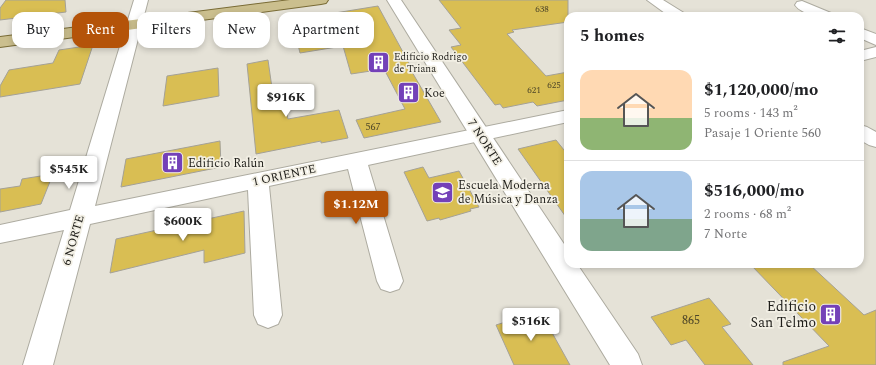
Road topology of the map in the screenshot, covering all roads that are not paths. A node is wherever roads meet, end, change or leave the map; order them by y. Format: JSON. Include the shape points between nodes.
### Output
{"nodes":[{"id":1,"x":141,"y":0,"type":"edge"},
{"id":2,"x":266,"y":0,"type":"edge"},
{"id":3,"x":321,"y":0,"type":"edge"},
{"id":4,"x":394,"y":0,"type":"edge"},
{"id":5,"x":654,"y":0,"type":"edge"},
{"id":6,"x":802,"y":5,"type":"dead end"},
{"id":7,"x":673,"y":12,"type":"edge"},
{"id":8,"x":817,"y":12,"type":"edge"},
{"id":9,"x":135,"y":20,"type":"junction"},
{"id":10,"x":0,"y":33,"type":"edge"},
{"id":11,"x":864,"y":34,"type":"edge"},
{"id":12,"x":876,"y":40,"type":"edge"},
{"id":13,"x":0,"y":42,"type":"edge"},
{"id":14,"x":876,"y":52,"type":"edge"},
{"id":15,"x":864,"y":55,"type":"edge"},
{"id":16,"x":564,"y":117,"type":"edge"},
{"id":17,"x":864,"y":134,"type":"edge"},
{"id":18,"x":480,"y":135,"type":"junction"},
{"id":19,"x":876,"y":142,"type":"edge"},
{"id":20,"x":356,"y":160,"type":"junction"},
{"id":21,"x":258,"y":181,"type":"junction"},
{"id":22,"x":79,"y":218,"type":"junction"},
{"id":23,"x":0,"y":234,"type":"edge"},
{"id":24,"x":563,"y":255,"type":"edge"},
{"id":25,"x":571,"y":268,"type":"edge"},
{"id":26,"x":390,"y":281,"type":"dead end"},
{"id":27,"x":268,"y":315,"type":"dead end"},
{"id":28,"x":38,"y":365,"type":"edge"},
{"id":29,"x":627,"y":365,"type":"edge"}],
"edges":[{"from":1,"to":9,"type":"street","name":"6 NORTE"},
{"from":2,"to":9,"type":"main road"},
{"from":3,"to":9,"type":"main road"},
{"from":4,"to":18,"type":"street","name":"7 NORTE"},
{"from":5,"to":7,"type":"street"},
{"from":6,"to":8,"type":"street"},
{"from":9,"to":10,"type":"main road"},
{"from":9,"to":13,"type":"main road"},
{"from":9,"to":22,"type":"street","name":"6 NORTE"},
{"from":11,"to":12,"type":"street"},
{"from":14,"to":15,"type":"street"},
{"from":16,"to":18,"type":"street","name":"1 ORIENTE"},
{"from":17,"to":19,"type":"street"},
{"from":18,"to":20,"type":"street","name":"1 ORIENTE"},
{"from":18,"to":24,"type":"street","name":"7 NORTE"},
{"from":20,"to":21,"type":"street","name":"1 ORIENTE"},
{"from":20,"to":26,"type":"street"},
{"from":21,"to":22,"type":"street","name":"1 ORIENTE"},
{"from":21,"to":27,"type":"street"},
{"from":22,"to":23,"type":"street","name":"1 ORIENTE"},
{"from":22,"to":28,"type":"street","name":"6 NORTE"},
{"from":25,"to":29,"type":"street","name":"7 NORTE"}]}
